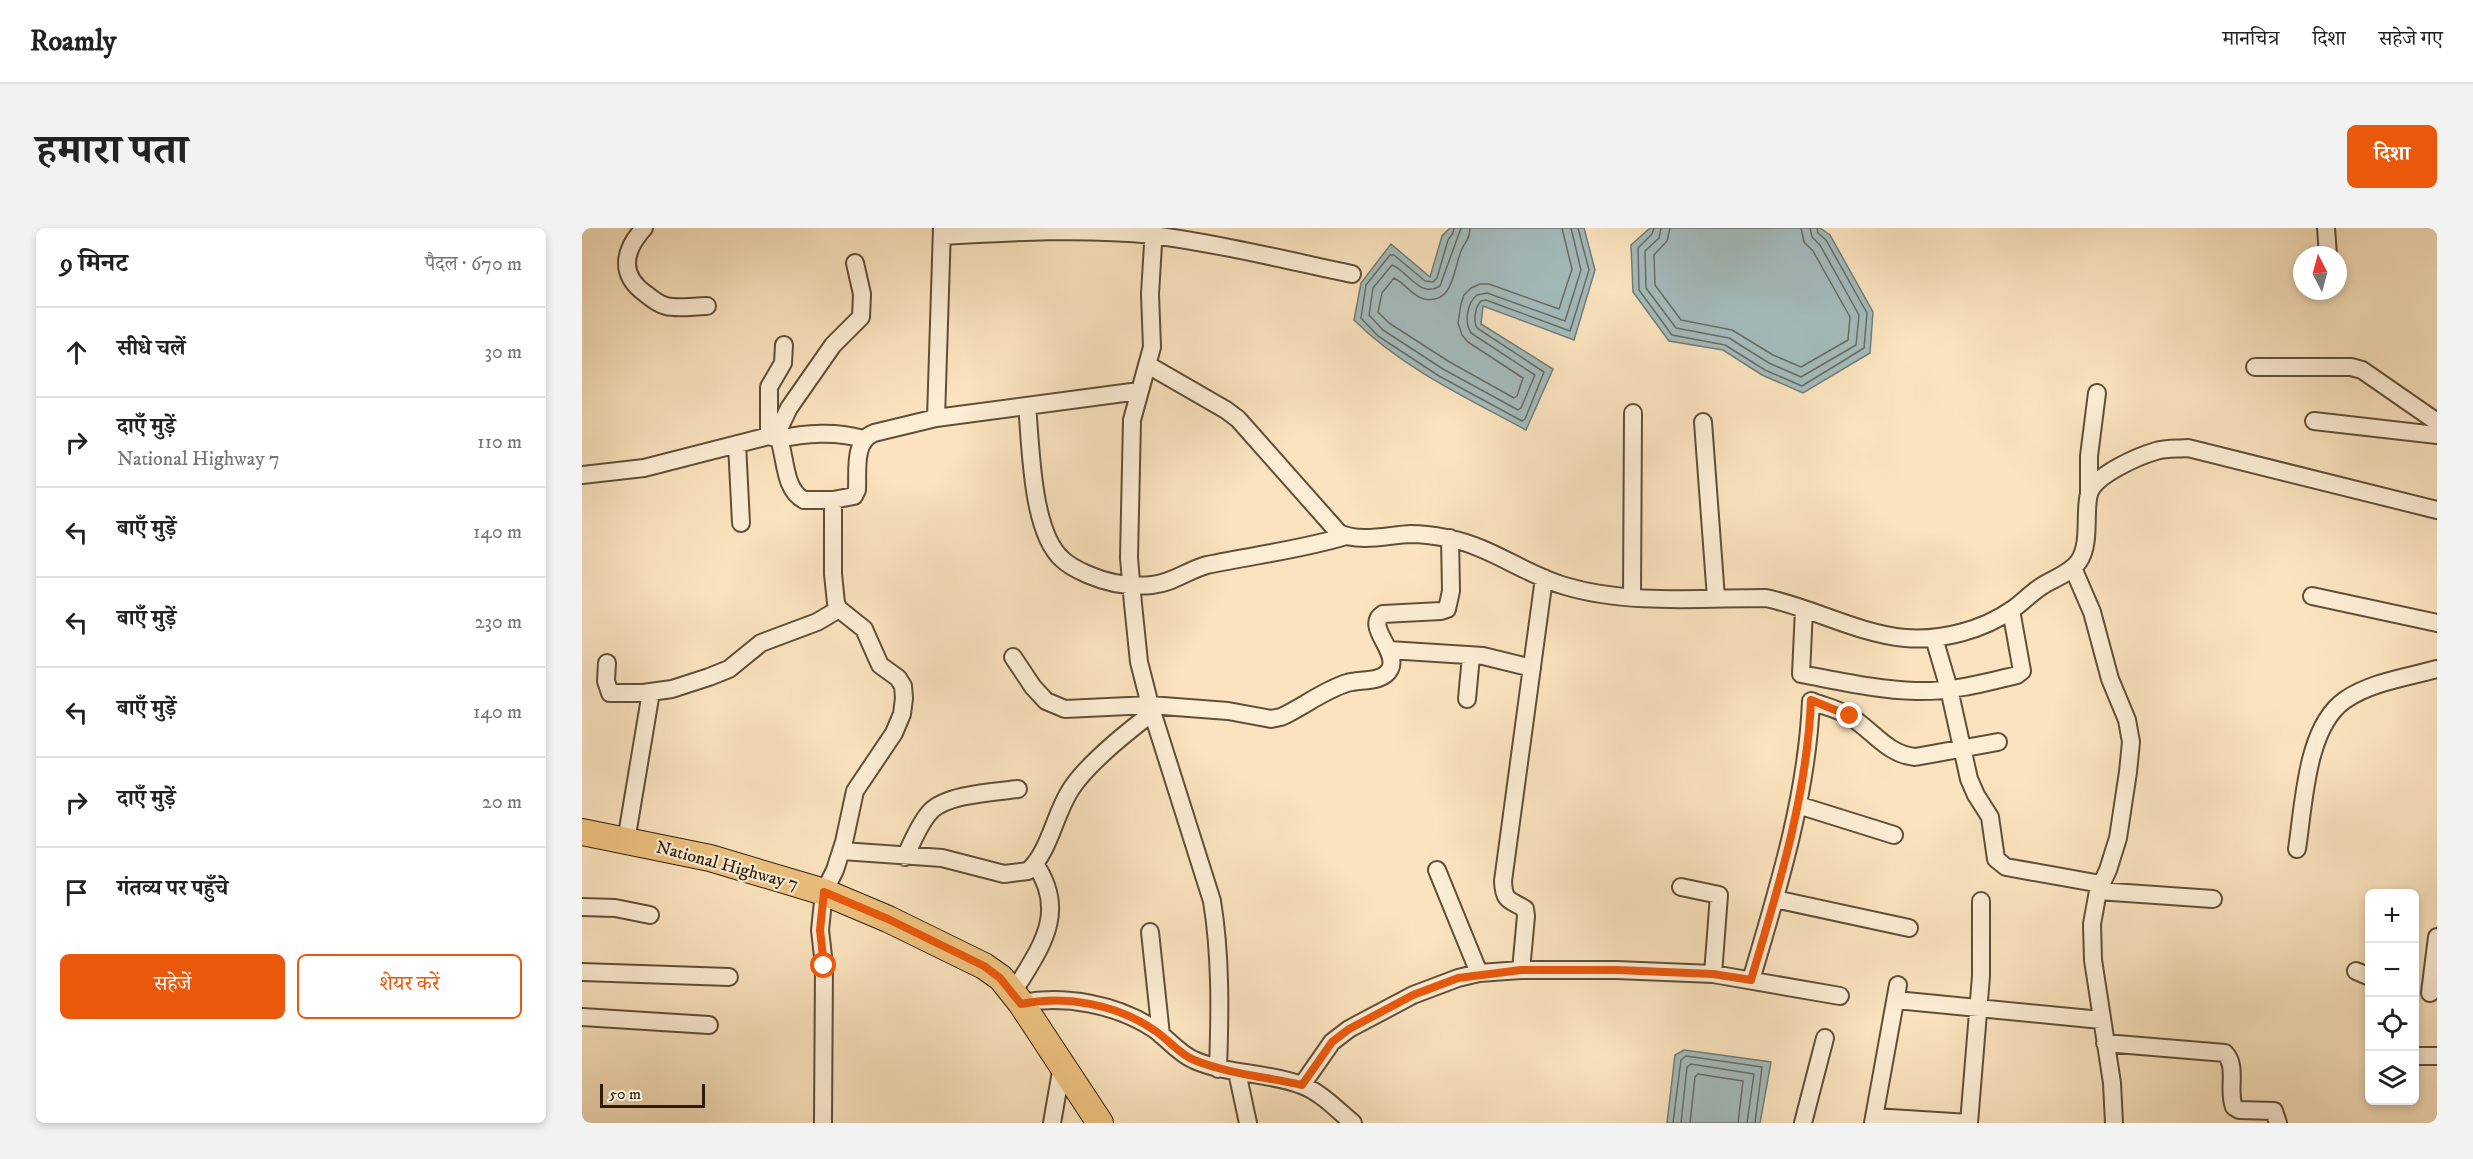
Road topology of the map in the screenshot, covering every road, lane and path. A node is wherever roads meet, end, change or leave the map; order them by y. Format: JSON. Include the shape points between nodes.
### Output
{"nodes":[{"id":1,"x":644,"y":228,"type":"edge"},
{"id":2,"x":2326,"y":228,"type":"edge"},
{"id":3,"x":1153,"y":231,"type":"edge"},
{"id":4,"x":942,"y":232,"type":"edge"},
{"id":5,"x":2327,"y":246,"type":"edge"},
{"id":6,"x":855,"y":263,"type":"dead end"},
{"id":7,"x":1352,"y":274,"type":"dead end"},
{"id":8,"x":707,"y":306,"type":"dead end"},
{"id":9,"x":784,"y":345,"type":"dead end"},
{"id":10,"x":1148,"y":365,"type":"junction"},
{"id":11,"x":2255,"y":367,"type":"dead end"},
{"id":12,"x":1138,"y":391,"type":"junction"},
{"id":13,"x":2097,"y":393,"type":"dead end"},
{"id":14,"x":1027,"y":406,"type":"junction"},
{"id":15,"x":1633,"y":413,"type":"dead end"},
{"id":16,"x":936,"y":418,"type":"junction"},
{"id":17,"x":2314,"y":421,"type":"dead end"},
{"id":18,"x":1703,"y":422,"type":"dead end"},
{"id":19,"x":2437,"y":422,"type":"edge"},
{"id":20,"x":2437,"y":435,"type":"edge"},
{"id":21,"x":774,"y":437,"type":"junction"},
{"id":22,"x":863,"y":439,"type":"junction"},
{"id":23,"x":737,"y":444,"type":"junction"},
{"id":24,"x":582,"y":475,"type":"edge"},
{"id":25,"x":2089,"y":494,"type":"junction"},
{"id":26,"x":833,"y":500,"type":"junction"},
{"id":27,"x":2437,"y":510,"type":"edge"},
{"id":28,"x":741,"y":523,"type":"dead end"},
{"id":29,"x":1346,"y":536,"type":"junction"},
{"id":30,"x":1449,"y":538,"type":"junction"},
{"id":31,"x":2073,"y":568,"type":"junction"},
{"id":32,"x":1544,"y":578,"type":"junction"},
{"id":33,"x":1131,"y":586,"type":"junction"},
{"id":34,"x":2312,"y":596,"type":"dead end"},
{"id":35,"x":1632,"y":597,"type":"junction"},
{"id":36,"x":1716,"y":598,"type":"junction"},
{"id":37,"x":839,"y":609,"type":"junction"},
{"id":38,"x":1804,"y":609,"type":"junction"},
{"id":39,"x":2011,"y":610,"type":"junction"},
{"id":40,"x":2437,"y":623,"type":"edge"},
{"id":41,"x":1934,"y":638,"type":"junction"},
{"id":42,"x":1389,"y":650,"type":"junction"},
{"id":43,"x":1471,"y":656,"type":"junction"},
{"id":44,"x":1013,"y":657,"type":"dead end"},
{"id":45,"x":607,"y":663,"type":"dead end"},
{"id":46,"x":1532,"y":668,"type":"junction"},
{"id":47,"x":2437,"y":669,"type":"edge"},
{"id":48,"x":1949,"y":690,"type":"junction"},
{"id":49,"x":651,"y":692,"type":"junction"},
{"id":50,"x":1467,"y":699,"type":"dead end"},
{"id":51,"x":1151,"y":709,"type":"junction"},
{"id":52,"x":1998,"y":742,"type":"dead end"},
{"id":53,"x":1962,"y":747,"type":"junction"},
{"id":54,"x":1018,"y":789,"type":"dead end"},
{"id":55,"x":1797,"y":805,"type":"junction"},
{"id":56,"x":582,"y":832,"type":"edge"},
{"id":57,"x":1894,"y":836,"type":"dead end"},
{"id":58,"x":626,"y":840,"type":"junction"},
{"id":59,"x":2296,"y":849,"type":"dead end"},
{"id":60,"x":842,"y":850,"type":"junction"},
{"id":61,"x":905,"y":857,"type":"junction"},
{"id":62,"x":1035,"y":864,"type":"junction"},
{"id":63,"x":1437,"y":870,"type":"dead end"},
{"id":64,"x":1681,"y":887,"type":"dead end"},
{"id":65,"x":2099,"y":887,"type":"junction"},
{"id":66,"x":824,"y":892,"type":"junction"},
{"id":67,"x":1775,"y":899,"type":"junction"},
{"id":68,"x":2213,"y":899,"type":"dead end"},
{"id":69,"x":1981,"y":901,"type":"dead end"},
{"id":70,"x":582,"y":907,"type":"edge"},
{"id":71,"x":650,"y":915,"type":"dead end"},
{"id":72,"x":1909,"y":928,"type":"dead end"},
{"id":73,"x":1150,"y":932,"type":"dead end"},
{"id":74,"x":2437,"y":937,"type":"edge"},
{"id":75,"x":1521,"y":970,"type":"junction"},
{"id":76,"x":582,"y":972,"type":"edge"},
{"id":77,"x":1479,"y":973,"type":"junction"},
{"id":78,"x":1713,"y":974,"type":"junction"},
{"id":79,"x":729,"y":977,"type":"dead end"},
{"id":80,"x":1751,"y":980,"type":"junction"},
{"id":81,"x":2427,"y":993,"type":"edge"},
{"id":82,"x":1840,"y":996,"type":"dead end"},
{"id":83,"x":1017,"y":998,"type":"junction"},
{"id":84,"x":1978,"y":1007,"type":"junction"},
{"id":85,"x":582,"y":1017,"type":"edge"},
{"id":86,"x":2101,"y":1020,"type":"junction"},
{"id":87,"x":709,"y":1025,"type":"dead end"},
{"id":88,"x":1161,"y":1035,"type":"junction"},
{"id":89,"x":1825,"y":1038,"type":"dead end"},
{"id":90,"x":2105,"y":1043,"type":"junction"},
{"id":91,"x":2419,"y":1056,"type":"edge"},
{"id":92,"x":2437,"y":1056,"type":"edge"},
{"id":93,"x":1062,"y":1066,"type":"junction"},
{"id":94,"x":1218,"y":1069,"type":"junction"},
{"id":95,"x":1237,"y":1072,"type":"junction"},
{"id":96,"x":1302,"y":1085,"type":"junction"},
{"id":97,"x":1874,"y":1120,"type":"edge"},
{"id":98,"x":823,"y":1123,"type":"edge"},
{"id":99,"x":1052,"y":1123,"type":"edge"},
{"id":100,"x":1100,"y":1123,"type":"edge"},
{"id":101,"x":1248,"y":1123,"type":"edge"},
{"id":102,"x":1353,"y":1123,"type":"edge"},
{"id":103,"x":1803,"y":1123,"type":"edge"},
{"id":104,"x":1969,"y":1123,"type":"edge"},
{"id":105,"x":2114,"y":1123,"type":"edge"},
{"id":106,"x":2278,"y":1123,"type":"edge"}],
"edges":[{"from":1,"to":8,"type":"street","via":[[628,255],[629,278],[634,286],[669,307]]},
{"from":2,"to":5,"type":"street"},
{"from":3,"to":4,"type":"street"},
{"from":3,"to":7,"type":"street"},
{"from":3,"to":10,"type":"street","via":[[1152,347]]},
{"from":4,"to":16,"type":"street"},
{"from":6,"to":21,"type":"street","via":[[862,294],[861,317],[832,345]]},
{"from":9,"to":21,"type":"street","via":[[783,363],[769,387]]},
{"from":10,"to":12,"type":"street"},
{"from":10,"to":29,"type":"street","via":[[1238,419]]},
{"from":11,"to":19,"type":"street","via":[[2362,370]]},
{"from":12,"to":14,"type":"street"},
{"from":12,"to":33,"type":"street","via":[[1130,451]]},
{"from":13,"to":25,"type":"street","via":[[2089,456]]},
{"from":14,"to":16,"type":"street"},
{"from":14,"to":33,"type":"street","via":[[1038,505],[1054,548],[1076,570]]},
{"from":15,"to":35,"type":"street"},
{"from":16,"to":22,"type":"street"},
{"from":17,"to":20,"type":"street"},
{"from":18,"to":36,"type":"street"},
{"from":21,"to":22,"type":"street","via":[[840,434]]},
{"from":21,"to":23,"type":"street"},
{"from":21,"to":26,"type":"street","via":[[793,492],[804,500]]},
{"from":22,"to":26,"type":"street","via":[[858,454],[857,490],[854,496]]},
{"from":23,"to":24,"type":"street","via":[[644,468]]},
{"from":23,"to":28,"type":"street"},
{"from":25,"to":27,"type":"street","via":[[2123,464],[2158,450],[2188,448]]},
{"from":25,"to":31,"type":"street","via":[[2084,551]]},
{"from":26,"to":37,"type":"street","via":[[833,574]]},
{"from":29,"to":30,"type":"street","via":[[1414,534]]},
{"from":29,"to":33,"type":"street","via":[[1206,566],[1170,582]]},
{"from":30,"to":32,"type":"street"},
{"from":30,"to":42,"type":"street","via":[[1451,591],[1447,609],[1383,614],[1377,622],[1378,630]]},
{"from":31,"to":39,"type":"street"},
{"from":31,"to":65,"type":"street","via":[[2092,612],[2131,742],[2118,838]]},
{"from":32,"to":35,"type":"street","via":[[1591,593]]},
{"from":32,"to":46,"type":"street"},
{"from":33,"to":51,"type":"street","via":[[1139,662]]},
{"from":34,"to":40,"type":"street"},
{"from":35,"to":36,"type":"street"},
{"from":36,"to":38,"type":"street","via":[[1766,598]]},
{"from":37,"to":49,"type":"street","via":[[817,622],[761,643],[729,669],[672,689]]},
{"from":37,"to":60,"type":"street","via":[[864,629],[880,665],[903,686],[904,698],[894,733],[855,791]]},
{"from":38,"to":41,"type":"street","via":[[1862,630],[1905,638]]},
{"from":38,"to":48,"type":"street","via":[[1802,674],[1916,691]]},
{"from":39,"to":41,"type":"street","via":[[1962,633]]},
{"from":39,"to":48,"type":"street","via":[[2022,671]]},
{"from":41,"to":48,"type":"street"},
{"from":42,"to":43,"type":"street"},
{"from":42,"to":51,"type":"street","via":[[1392,663],[1385,675],[1333,688],[1281,717]]},
{"from":43,"to":46,"type":"street"},
{"from":43,"to":50,"type":"street"},
{"from":44,"to":51,"type":"street","via":[[1033,687],[1054,706]]},
{"from":45,"to":49,"type":"street","via":[[610,693]]},
{"from":46,"to":75,"type":"street","via":[[1503,881],[1504,895],[1525,909]]},
{"from":47,"to":59,"type":"street","via":[[2368,688],[2333,710],[2315,742]]},
{"from":48,"to":53,"type":"street"},
{"from":49,"to":58,"type":"street"},
{"from":51,"to":62,"type":"street","via":[[1071,788]]},
{"from":51,"to":94,"type":"street","via":[[1216,923]]},
{"from":52,"to":53,"type":"street"},
{"from":53,"to":55,"type":"street","via":[[1904,756],[1850,716],[1811,700]]},
{"from":53,"to":65,"type":"street","via":[[1969,779],[1990,817],[2000,864]]},
{"from":54,"to":61,"type":"street","via":[[957,798],[937,806],[929,813]]},
{"from":55,"to":57,"type":"street"},
{"from":55,"to":67,"type":"street"},
{"from":56,"to":58,"type":"main road","name":"National Highway 7"},
{"from":58,"to":66,"type":"main road","name":"National Highway 7","via":[[721,861]]},
{"from":60,"to":61,"type":"street"},
{"from":60,"to":66,"type":"street"},
{"from":61,"to":62,"type":"street","via":[[950,860],[1004,874],[1028,871]]},
{"from":62,"to":83,"type":"street","via":[[1048,888],[1049,929]]},
{"from":63,"to":77,"type":"street"},
{"from":64,"to":78,"type":"street","via":[[1719,895]]},
{"from":65,"to":68,"type":"street"},
{"from":65,"to":86,"type":"street","via":[[2092,924]]},
{"from":66,"to":83,"type":"main road","name":"National Highway 7","via":[[960,953],[1000,978]]},
{"from":66,"to":98,"type":"street","via":[[820,930],[824,966]]},
{"from":67,"to":72,"type":"street"},
{"from":67,"to":80,"type":"street"},
{"from":69,"to":84,"type":"street"},
{"from":70,"to":71,"type":"street"},
{"from":73,"to":88,"type":"street"},
{"from":74,"to":81,"type":"street"},
{"from":75,"to":77,"type":"street"},
{"from":75,"to":78,"type":"street"},
{"from":76,"to":79,"type":"street"},
{"from":77,"to":96,"type":"street","via":[[1413,995],[1349,1029],[1332,1042]]},
{"from":78,"to":80,"type":"street"},
{"from":80,"to":82,"type":"street"},
{"from":83,"to":88,"type":"street","via":[[1077,1001],[1122,1014]]},
{"from":83,"to":93,"type":"main road","name":"National Highway 7"},
{"from":84,"to":86,"type":"street"},
{"from":84,"to":97,"type":"street","via":[[1897,992]]},
{"from":84,"to":104,"type":"street"},
{"from":85,"to":87,"type":"street"},
{"from":86,"to":90,"type":"street"},
{"from":88,"to":94,"type":"street","via":[[1191,1059]]},
{"from":89,"to":103,"type":"street"},
{"from":90,"to":105,"type":"street"},
{"from":90,"to":106,"type":"street","via":[[2225,1053],[2231,1066],[2234,1107],[2274,1111]]},
{"from":91,"to":92,"type":"street"},
{"from":93,"to":99,"type":"street"},
{"from":93,"to":100,"type":"main road","name":"National Highway 7"},
{"from":94,"to":95,"type":"street"},
{"from":95,"to":96,"type":"street"},
{"from":95,"to":101,"type":"street"},
{"from":96,"to":102,"type":"street"},
{"from":97,"to":104,"type":"street"}]}
